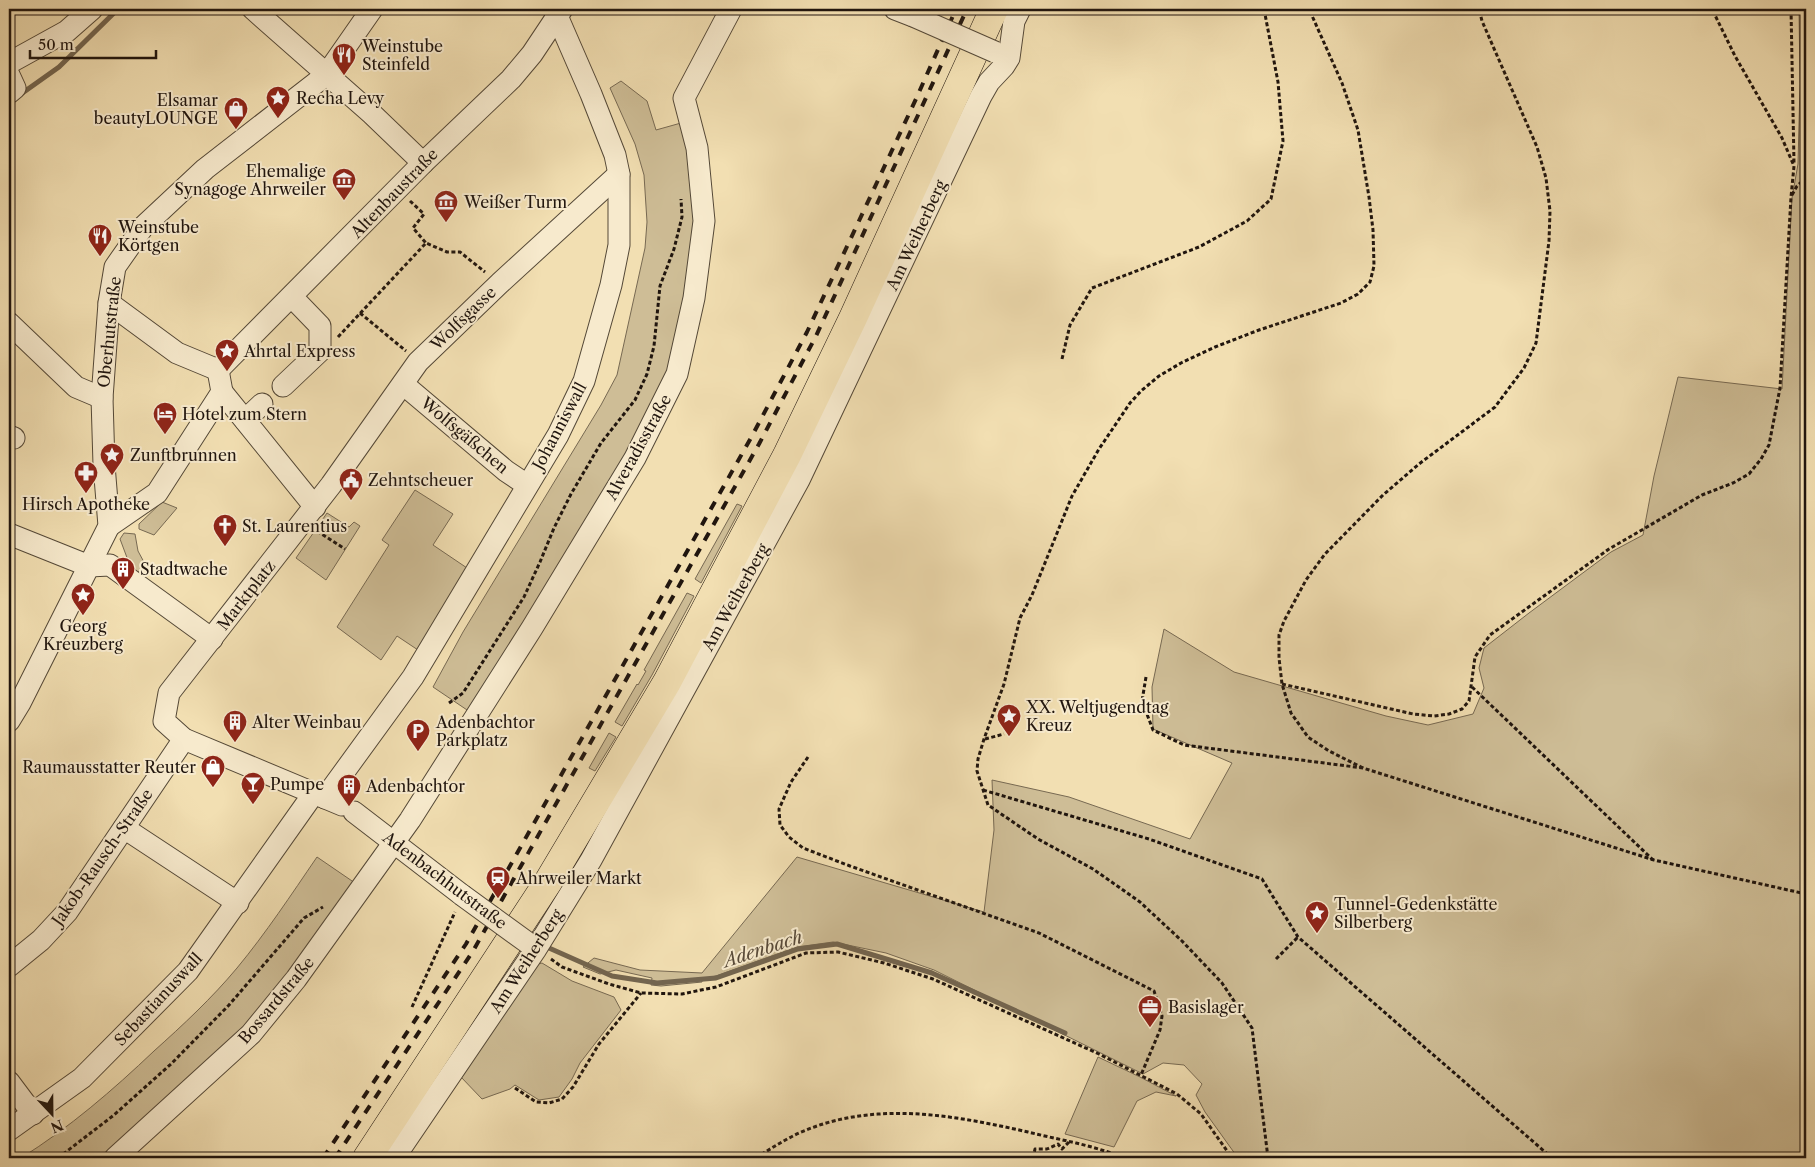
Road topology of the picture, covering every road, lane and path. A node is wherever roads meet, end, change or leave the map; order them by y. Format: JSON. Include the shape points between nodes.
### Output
{"nodes":[{"id":1,"x":92,"y":9,"type":"edge"},
{"id":2,"x":253,"y":9,"type":"edge"},
{"id":3,"x":372,"y":9,"type":"edge"},
{"id":4,"x":731,"y":9,"type":"edge"},
{"id":5,"x":994,"y":9,"type":"edge"},
{"id":6,"x":1020,"y":9,"type":"edge"},
{"id":7,"x":1264,"y":9,"type":"edge"},
{"id":8,"x":1309,"y":9,"type":"edge"},
{"id":9,"x":1479,"y":9,"type":"edge"},
{"id":10,"x":1712,"y":9,"type":"edge"},
{"id":11,"x":1791,"y":9,"type":"edge"},
{"id":12,"x":558,"y":11,"type":"edge"},
{"id":13,"x":904,"y":12,"type":"edge"},
{"id":14,"x":1002,"y":55,"type":"junction"},
{"id":15,"x":9,"y":63,"type":"edge"},
{"id":16,"x":9,"y":75,"type":"edge"},
{"id":17,"x":326,"y":75,"type":"junction"},
{"id":18,"x":9,"y":93,"type":"edge"},
{"id":19,"x":423,"y":163,"type":"junction"},
{"id":20,"x":1794,"y":166,"type":"junction"},
{"id":21,"x":619,"y":174,"type":"junction"},
{"id":22,"x":1806,"y":178,"type":"edge"},
{"id":23,"x":681,"y":190,"type":"dead end"},
{"id":24,"x":396,"y":191,"type":"junction"},
{"id":25,"x":1791,"y":197,"type":"junction"},
{"id":26,"x":426,"y":243,"type":"junction"},
{"id":27,"x":500,"y":283,"type":"junction"},
{"id":28,"x":292,"y":297,"type":"junction"},
{"id":29,"x":110,"y":303,"type":"junction"},
{"id":30,"x":9,"y":308,"type":"edge"},
{"id":31,"x":9,"y":313,"type":"edge"},
{"id":32,"x":360,"y":313,"type":"junction"},
{"id":33,"x":9,"y":322,"type":"edge"},
{"id":34,"x":320,"y":351,"type":"junction"},
{"id":35,"x":1062,"y":359,"type":"dead end"},
{"id":36,"x":418,"y":362,"type":"junction"},
{"id":37,"x":218,"y":370,"type":"junction"},
{"id":38,"x":403,"y":384,"type":"junction"},
{"id":39,"x":283,"y":386,"type":"dead end"},
{"id":40,"x":222,"y":392,"type":"junction"},
{"id":41,"x":102,"y":398,"type":"junction"},
{"id":42,"x":262,"y":404,"type":"dead end"},
{"id":43,"x":245,"y":420,"type":"junction"},
{"id":44,"x":331,"y":485,"type":"joint"},
{"id":45,"x":527,"y":485,"type":"junction"},
{"id":46,"x":311,"y":520,"type":"junction"},
{"id":47,"x":109,"y":526,"type":"junction"},
{"id":48,"x":9,"y":534,"type":"edge"},
{"id":49,"x":346,"y":549,"type":"dead end"},
{"id":50,"x":89,"y":566,"type":"junction"},
{"id":51,"x":212,"y":639,"type":"junction"},
{"id":52,"x":1146,"y":677,"type":"dead end"},
{"id":53,"x":1282,"y":684,"type":"junction"},
{"id":54,"x":1472,"y":687,"type":"junction"},
{"id":55,"x":449,"y":703,"type":"dead end"},
{"id":56,"x":9,"y":721,"type":"edge"},
{"id":57,"x":1004,"y":734,"type":"dead end"},
{"id":58,"x":184,"y":739,"type":"junction"},
{"id":59,"x":984,"y":740,"type":"junction"},
{"id":60,"x":808,"y":757,"type":"dead end"},
{"id":61,"x":1363,"y":768,"type":"junction"},
{"id":62,"x":982,"y":790,"type":"junction"},
{"id":63,"x":334,"y":802,"type":"junction"},
{"id":64,"x":124,"y":828,"type":"junction"},
{"id":65,"x":393,"y":842,"type":"junction"},
{"id":66,"x":1654,"y":860,"type":"junction"},
{"id":67,"x":1806,"y":894,"type":"edge"},
{"id":68,"x":462,"y":895,"type":"junction"},
{"id":69,"x":326,"y":902,"type":"dead end"},
{"id":70,"x":238,"y":903,"type":"junction"},
{"id":71,"x":1298,"y":937,"type":"junction"},
{"id":72,"x":532,"y":946,"type":"junction"},
{"id":73,"x":1276,"y":958,"type":"dead end"},
{"id":74,"x":9,"y":966,"type":"edge"},
{"id":75,"x":641,"y":994,"type":"junction"},
{"id":76,"x":412,"y":1007,"type":"dead end"},
{"id":77,"x":1141,"y":1075,"type":"junction"},
{"id":78,"x":9,"y":1082,"type":"edge"},
{"id":79,"x":515,"y":1088,"type":"dead end"},
{"id":80,"x":33,"y":1114,"type":"junction"},
{"id":81,"x":9,"y":1130,"type":"edge"},
{"id":82,"x":1069,"y":1142,"type":"junction"},
{"id":83,"x":127,"y":1154,"type":"edge"},
{"id":84,"x":58,"y":1158,"type":"edge"},
{"id":85,"x":367,"y":1158,"type":"edge"},
{"id":86,"x":394,"y":1158,"type":"edge"},
{"id":87,"x":756,"y":1158,"type":"edge"},
{"id":88,"x":1033,"y":1158,"type":"edge"},
{"id":89,"x":1124,"y":1158,"type":"edge"},
{"id":90,"x":1232,"y":1158,"type":"edge"},
{"id":91,"x":1268,"y":1158,"type":"edge"},
{"id":92,"x":1552,"y":1158,"type":"edge"}],
"edges":[{"from":1,"to":15,"type":"street","via":[[67,31]]},
{"from":2,"to":17,"type":"street"},
{"from":3,"to":17,"type":"street","name":"Oberhutstraße"},
{"from":4,"to":65,"type":"street","name":"Alveradisstraße","via":[[684,98],[697,148],[704,221],[694,298],[677,374],[635,458],[532,628]]},
{"from":5,"to":85,"type":"main road","via":[[787,455],[667,682],[548,882]]},
{"from":6,"to":14,"type":"street"},
{"from":7,"to":35,"type":"path","via":[[1278,82],[1283,141],[1271,199],[1247,221],[1199,247],[1092,288],[1070,325]]},
{"from":8,"to":59,"type":"path","via":[[1342,83],[1358,130],[1373,230],[1374,266],[1370,282],[1358,294],[1341,303],[1259,330],[1181,363],[1159,376],[1130,403],[1098,449],[1072,496],[1020,618],[1004,684]]},
{"from":9,"to":53,"type":"path","via":[[1537,147],[1546,178],[1549,241],[1536,343],[1524,368],[1496,407],[1383,495],[1311,573],[1294,600],[1279,635]]},
{"from":10,"to":20,"type":"path"},
{"from":11,"to":20,"type":"path"},
{"from":12,"to":19,"type":"street","name":"Altenbaustraße","via":[[532,54],[511,79]]},
{"from":12,"to":21,"type":"street","name":"Johanniswall","via":[[615,155]]},
{"from":13,"to":14,"type":"street","bridge":true},
{"from":14,"to":72,"type":"street","name":"Am Weiherberg","via":[[1004,66],[981,96],[799,480],[591,860]]},
{"from":16,"to":18,"type":"street","via":[[15,88]]},
{"from":17,"to":19,"type":"street"},
{"from":17,"to":29,"type":"street","name":"Oberhutstraße","via":[[205,168],[144,227],[115,267]]},
{"from":19,"to":24,"type":"street","name":"Altenbaustraße"},
{"from":20,"to":25,"type":"path"},
{"from":21,"to":27,"type":"street","name":"Wolfsgasse"},
{"from":21,"to":45,"type":"street","name":"Johanniswall","via":[[619,245],[584,381],[558,435]]},
{"from":22,"to":25,"type":"path"},
{"from":23,"to":55,"type":"path","via":[[682,218],[660,286],[654,346],[647,374],[635,400],[601,443],[571,494],[524,596],[463,692]]},
{"from":24,"to":26,"type":"path","via":[[424,214],[413,228]]},
{"from":24,"to":28,"type":"street","name":"Altenbaustraße"},
{"from":25,"to":54,"type":"path","via":[[1780,388],[1769,445],[1761,459],[1749,474],[1702,495],[1609,549],[1490,635],[1475,657]]},
{"from":26,"to":27,"type":"path","via":[[447,252],[460,252]]},
{"from":26,"to":32,"type":"path"},
{"from":27,"to":36,"type":"street","name":"Wolfsgasse"},
{"from":28,"to":34,"type":"street","via":[[320,326]]},
{"from":28,"to":37,"type":"street","name":"Altenbaustraße"},
{"from":29,"to":37,"type":"street","via":[[177,354]]},
{"from":29,"to":41,"type":"street","name":"Oberhutstraße"},
{"from":30,"to":31,"type":"street"},
{"from":32,"to":34,"type":"path","via":[[342,334]]},
{"from":32,"to":36,"type":"path"},
{"from":33,"to":41,"type":"street","via":[[76,387]]},
{"from":34,"to":39,"type":"street"},
{"from":36,"to":38,"type":"street","name":"Wolfsgasse"},
{"from":37,"to":40,"type":"street"},
{"from":38,"to":44,"type":"street","name":"Wolfsgasse"},
{"from":38,"to":45,"type":"street","name":"Wolfsgäßchen"},
{"from":40,"to":43,"type":"street"},
{"from":40,"to":47,"type":"street","via":[[157,493]]},
{"from":41,"to":47,"type":"street","name":"Oberhutstraße"},
{"from":42,"to":43,"type":"street"},
{"from":43,"to":46,"type":"street"},
{"from":44,"to":46,"type":"street","name":"Marktplatz"},
{"from":45,"to":63,"type":"street","name":"Johanniswall"},
{"from":46,"to":49,"type":"path"},
{"from":46,"to":51,"type":"street","name":"Marktplatz"},
{"from":47,"to":50,"type":"street"},
{"from":48,"to":50,"type":"street","name":"Marktplatz"},
{"from":50,"to":51,"type":"street","name":"Marktplatz","via":[[110,565]]},
{"from":50,"to":56,"type":"street"},
{"from":51,"to":58,"type":"street","name":"Adenbachhutstraße","via":[[169,693],[164,721]]},
{"from":52,"to":61,"type":"path","via":[[1142,701],[1153,730],[1184,745]]},
{"from":53,"to":54,"type":"path","via":[[1388,710],[1434,716],[1462,710],[1469,701]]},
{"from":53,"to":61,"type":"path","via":[[1291,713],[1308,737]]},
{"from":54,"to":66,"type":"path"},
{"from":57,"to":59,"type":"path"},
{"from":58,"to":63,"type":"street","name":"Adenbachhutstraße"},
{"from":58,"to":64,"type":"street","name":"Jakob-Rausch-Straße"},
{"from":59,"to":62,"type":"path","via":[[977,771]]},
{"from":60,"to":77,"type":"path","via":[[791,782],[779,809],[780,825],[789,837],[803,848],[1039,933],[1154,991],[1162,1016],[1160,1030]]},
{"from":61,"to":66,"type":"path"},
{"from":62,"to":71,"type":"path","via":[[1149,839],[1262,879]]},
{"from":62,"to":91,"type":"path","via":[[988,805],[1038,839],[1093,869],[1140,902],[1222,983],[1252,1028]]},
{"from":63,"to":65,"type":"street","name":"Adenbachhutstraße"},
{"from":63,"to":70,"type":"street","name":"Sebastianuswall"},
{"from":64,"to":70,"type":"street"},
{"from":64,"to":74,"type":"street","name":"Jakob-Rausch-Straße","via":[[67,912],[41,940]]},
{"from":65,"to":68,"type":"street","name":"Adenbachhutstraße"},
{"from":65,"to":83,"type":"street","name":"Bossardstraße","via":[[296,979],[251,1034]]},
{"from":66,"to":67,"type":"path"},
{"from":68,"to":72,"type":"street","name":"Adenbachhutstraße","bridge":true},
{"from":68,"to":76,"type":"path"},
{"from":69,"to":84,"type":"path","via":[[321,909],[304,918],[229,1005],[171,1064],[114,1115]]},
{"from":70,"to":80,"type":"street","name":"Sebastianuswall","via":[[188,971],[82,1078]]},
{"from":71,"to":73,"type":"path"},
{"from":71,"to":92,"type":"path"},
{"from":72,"to":75,"type":"path","via":[[562,967]]},
{"from":72,"to":86,"type":"street","name":"Am Weiherberg"},
{"from":75,"to":77,"type":"path","via":[[682,994],[716,987],[806,953],[838,952],[933,979]]},
{"from":75,"to":79,"type":"path","via":[[598,1044],[573,1087],[562,1098],[549,1103],[536,1102]]},
{"from":77,"to":90,"type":"path","via":[[1178,1094],[1201,1114]]},
{"from":78,"to":80,"type":"street"},
{"from":80,"to":81,"type":"street","name":"Sebastianuswall"},
{"from":82,"to":87,"type":"path","via":[[969,1119],[871,1114],[835,1121],[800,1133]]},
{"from":82,"to":88,"type":"path","via":[[1062,1150],[1058,1144],[1047,1149],[1035,1149]]},
{"from":82,"to":89,"type":"path"}]}
